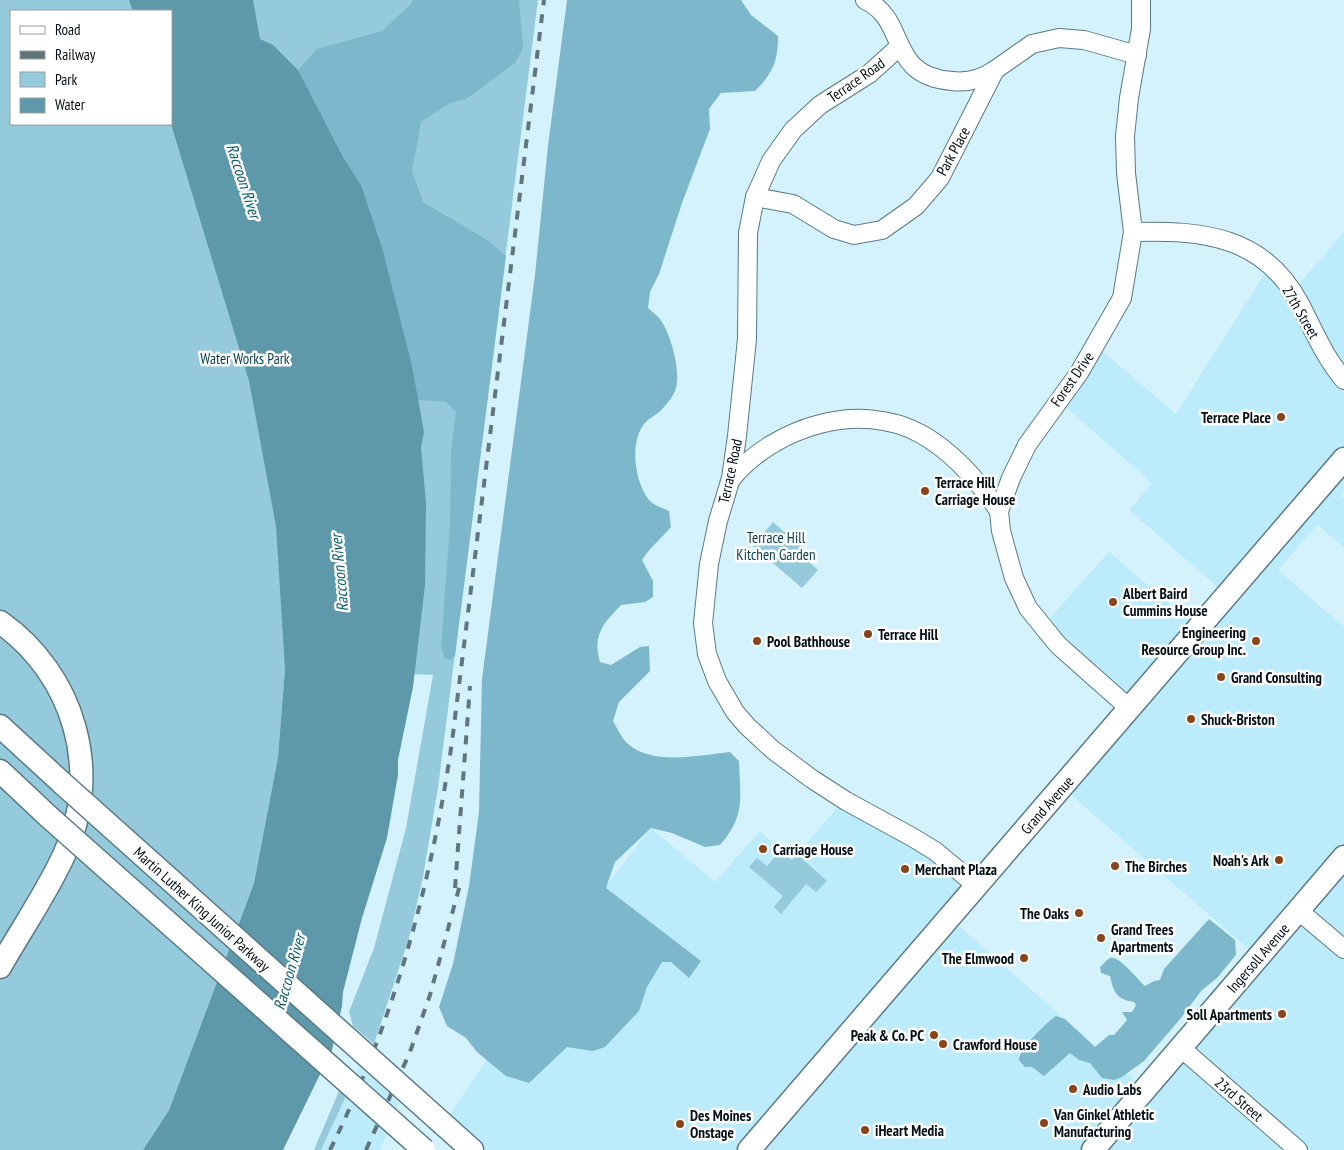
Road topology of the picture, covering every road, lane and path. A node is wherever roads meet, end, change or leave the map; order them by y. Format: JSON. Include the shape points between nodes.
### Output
{"nodes":[{"id":1,"x":865,"y":0,"type":"edge"},
{"id":2,"x":1140,"y":0,"type":"edge"},
{"id":3,"x":899,"y":47,"type":"junction"},
{"id":4,"x":1137,"y":55,"type":"junction"},
{"id":5,"x":995,"y":70,"type":"junction"},
{"id":6,"x":755,"y":197,"type":"junction"},
{"id":7,"x":1133,"y":232,"type":"junction"},
{"id":8,"x":1344,"y":380,"type":"edge"},
{"id":9,"x":1344,"y":459,"type":"edge"},
{"id":10,"x":731,"y":478,"type":"junction"},
{"id":11,"x":999,"y":511,"type":"junction"},
{"id":12,"x":0,"y":622,"type":"edge"},
{"id":13,"x":1129,"y":708,"type":"junction"},
{"id":14,"x":0,"y":726,"type":"edge"},
{"id":15,"x":5,"y":778,"type":"edge"},
{"id":16,"x":1344,"y":856,"type":"edge"},
{"id":17,"x":977,"y":886,"type":"junction"},
{"id":18,"x":1299,"y":911,"type":"junction"},
{"id":19,"x":1344,"y":950,"type":"edge"},
{"id":20,"x":0,"y":967,"type":"edge"},
{"id":21,"x":1181,"y":1048,"type":"junction"},
{"id":22,"x":424,"y":1150,"type":"edge"},
{"id":23,"x":472,"y":1150,"type":"edge"},
{"id":24,"x":749,"y":1150,"type":"edge"},
{"id":25,"x":1093,"y":1150,"type":"edge"},
{"id":26,"x":1298,"y":1150,"type":"edge"}],
"edges":[{"from":1,"to":3,"type":"street","name":"Terrace Road","via":[[877,5],[889,19]]},
{"from":2,"to":4,"type":"street","name":"Forest Drive"},
{"from":3,"to":5,"type":"street","via":[[919,70],[942,80],[976,80]]},
{"from":3,"to":6,"type":"street","name":"Terrace Road","via":[[869,74],[820,105],[793,130],[770,161]]},
{"from":4,"to":5,"type":"street","name":"Park Place","via":[[1084,40],[1059,38],[1032,44]]},
{"from":4,"to":7,"type":"street","name":"Forest Drive","via":[[1125,136]]},
{"from":5,"to":6,"type":"street","name":"Park Place","via":[[940,178],[916,206],[882,230],[854,236],[834,229],[792,204]]},
{"from":6,"to":10,"type":"street","name":"Terrace Road","via":[[748,233],[747,339]]},
{"from":7,"to":8,"type":"street","name":"27th Street","via":[[1175,231],[1212,235],[1256,254],[1293,291],[1322,348]]},
{"from":7,"to":11,"type":"street","name":"Forest Drive","via":[[1122,298],[1079,373],[1027,445]]},
{"from":9,"to":13,"type":"main road","name":"Grand Avenue"},
{"from":10,"to":11,"type":"street","via":[[756,453],[799,430],[842,420],[876,420],[906,427],[934,442],[969,474]]},
{"from":10,"to":17,"type":"street","name":"Terrace Road","via":[[713,543],[703,603],[707,654],[725,697],[747,726],[805,774],[844,800],[920,842]]},
{"from":11,"to":13,"type":"street","name":"Forest Drive","via":[[1014,578],[1028,608],[1058,645]]},
{"from":12,"to":20,"type":"main road","via":[[36,654],[65,700],[76,726],[82,791],[64,854]]},
{"from":13,"to":17,"type":"main road","name":"Grand Avenue"},
{"from":14,"to":23,"type":"main road","name":"Martin Luther King Junior Parkway","bridge":true},
{"from":15,"to":22,"type":"main road","bridge":true},
{"from":16,"to":18,"type":"main road","name":"Ingersoll Avenue"},
{"from":17,"to":24,"type":"main road","name":"Grand Avenue"},
{"from":18,"to":19,"type":"street"},
{"from":18,"to":21,"type":"main road","name":"Ingersoll Avenue"},
{"from":21,"to":25,"type":"main road","name":"Ingersoll Avenue"},
{"from":21,"to":26,"type":"street","name":"23rd Street"}]}
